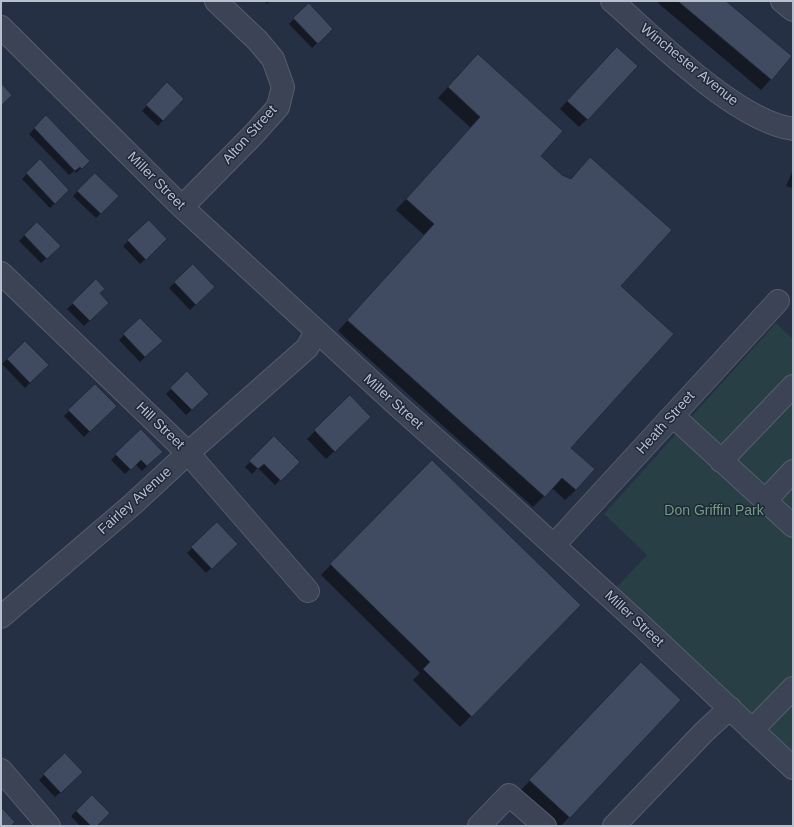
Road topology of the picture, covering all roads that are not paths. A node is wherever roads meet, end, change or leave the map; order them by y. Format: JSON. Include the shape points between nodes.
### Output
{"nodes":[{"id":1,"x":216,"y":1,"type":"edge"},
{"id":2,"x":612,"y":1,"type":"edge"},
{"id":3,"x":782,"y":1,"type":"edge"},
{"id":4,"x":793,"y":10,"type":"edge"},
{"id":5,"x":1,"y":27,"type":"edge"},
{"id":6,"x":793,"y":130,"type":"edge"},
{"id":7,"x":182,"y":207,"type":"junction"},
{"id":8,"x":1,"y":273,"type":"edge"},
{"id":9,"x":778,"y":301,"type":"dead end"},
{"id":10,"x":316,"y":332,"type":"junction"},
{"id":11,"x":793,"y":386,"type":"edge"},
{"id":12,"x":672,"y":416,"type":"junction"},
{"id":13,"x":188,"y":453,"type":"junction"},
{"id":14,"x":721,"y":461,"type":"junction"},
{"id":15,"x":793,"y":471,"type":"edge"},
{"id":16,"x":765,"y":500,"type":"junction"},
{"id":17,"x":793,"y":526,"type":"edge"},
{"id":18,"x":554,"y":546,"type":"junction"},
{"id":19,"x":308,"y":591,"type":"dead end"},
{"id":20,"x":1,"y":617,"type":"edge"},
{"id":21,"x":793,"y":688,"type":"edge"},
{"id":22,"x":730,"y":708,"type":"junction"},
{"id":23,"x":752,"y":730,"type":"junction"},
{"id":24,"x":793,"y":768,"type":"edge"},
{"id":25,"x":1,"y":770,"type":"edge"},
{"id":26,"x":49,"y":826,"type":"edge"},
{"id":27,"x":479,"y":826,"type":"edge"},
{"id":28,"x":545,"y":826,"type":"edge"},
{"id":29,"x":614,"y":826,"type":"edge"}],
"edges":[{"from":1,"to":7,"type":"street","name":"Alton Street","via":[[273,59],[283,87],[278,106]]},
{"from":2,"to":6,"type":"street","name":"Winchester Avenue","via":[[734,104]]},
{"from":3,"to":4,"type":"street"},
{"from":5,"to":7,"type":"street","name":"Miller Street"},
{"from":7,"to":10,"type":"street","name":"Miller Street"},
{"from":8,"to":13,"type":"street","name":"Hill Street"},
{"from":9,"to":12,"type":"street","name":"Heath Street"},
{"from":10,"to":13,"type":"street","name":"Fairley Avenue","via":[[307,348]]},
{"from":10,"to":18,"type":"street","name":"Miller Street"},
{"from":11,"to":14,"type":"street"},
{"from":12,"to":14,"type":"street"},
{"from":12,"to":18,"type":"street","name":"Heath Street"},
{"from":13,"to":19,"type":"street","name":"Hill Street"},
{"from":13,"to":20,"type":"street","name":"Fairley Avenue","via":[[134,504]]},
{"from":14,"to":16,"type":"street"},
{"from":15,"to":16,"type":"street"},
{"from":16,"to":17,"type":"street"},
{"from":18,"to":22,"type":"street","name":"Miller Street"},
{"from":21,"to":23,"type":"street"},
{"from":22,"to":23,"type":"street","name":"Miller Street"},
{"from":22,"to":29,"type":"street"},
{"from":23,"to":24,"type":"street","name":"Miller Street"},
{"from":25,"to":26,"type":"street"},
{"from":27,"to":28,"type":"street","via":[[509,795]]}]}
